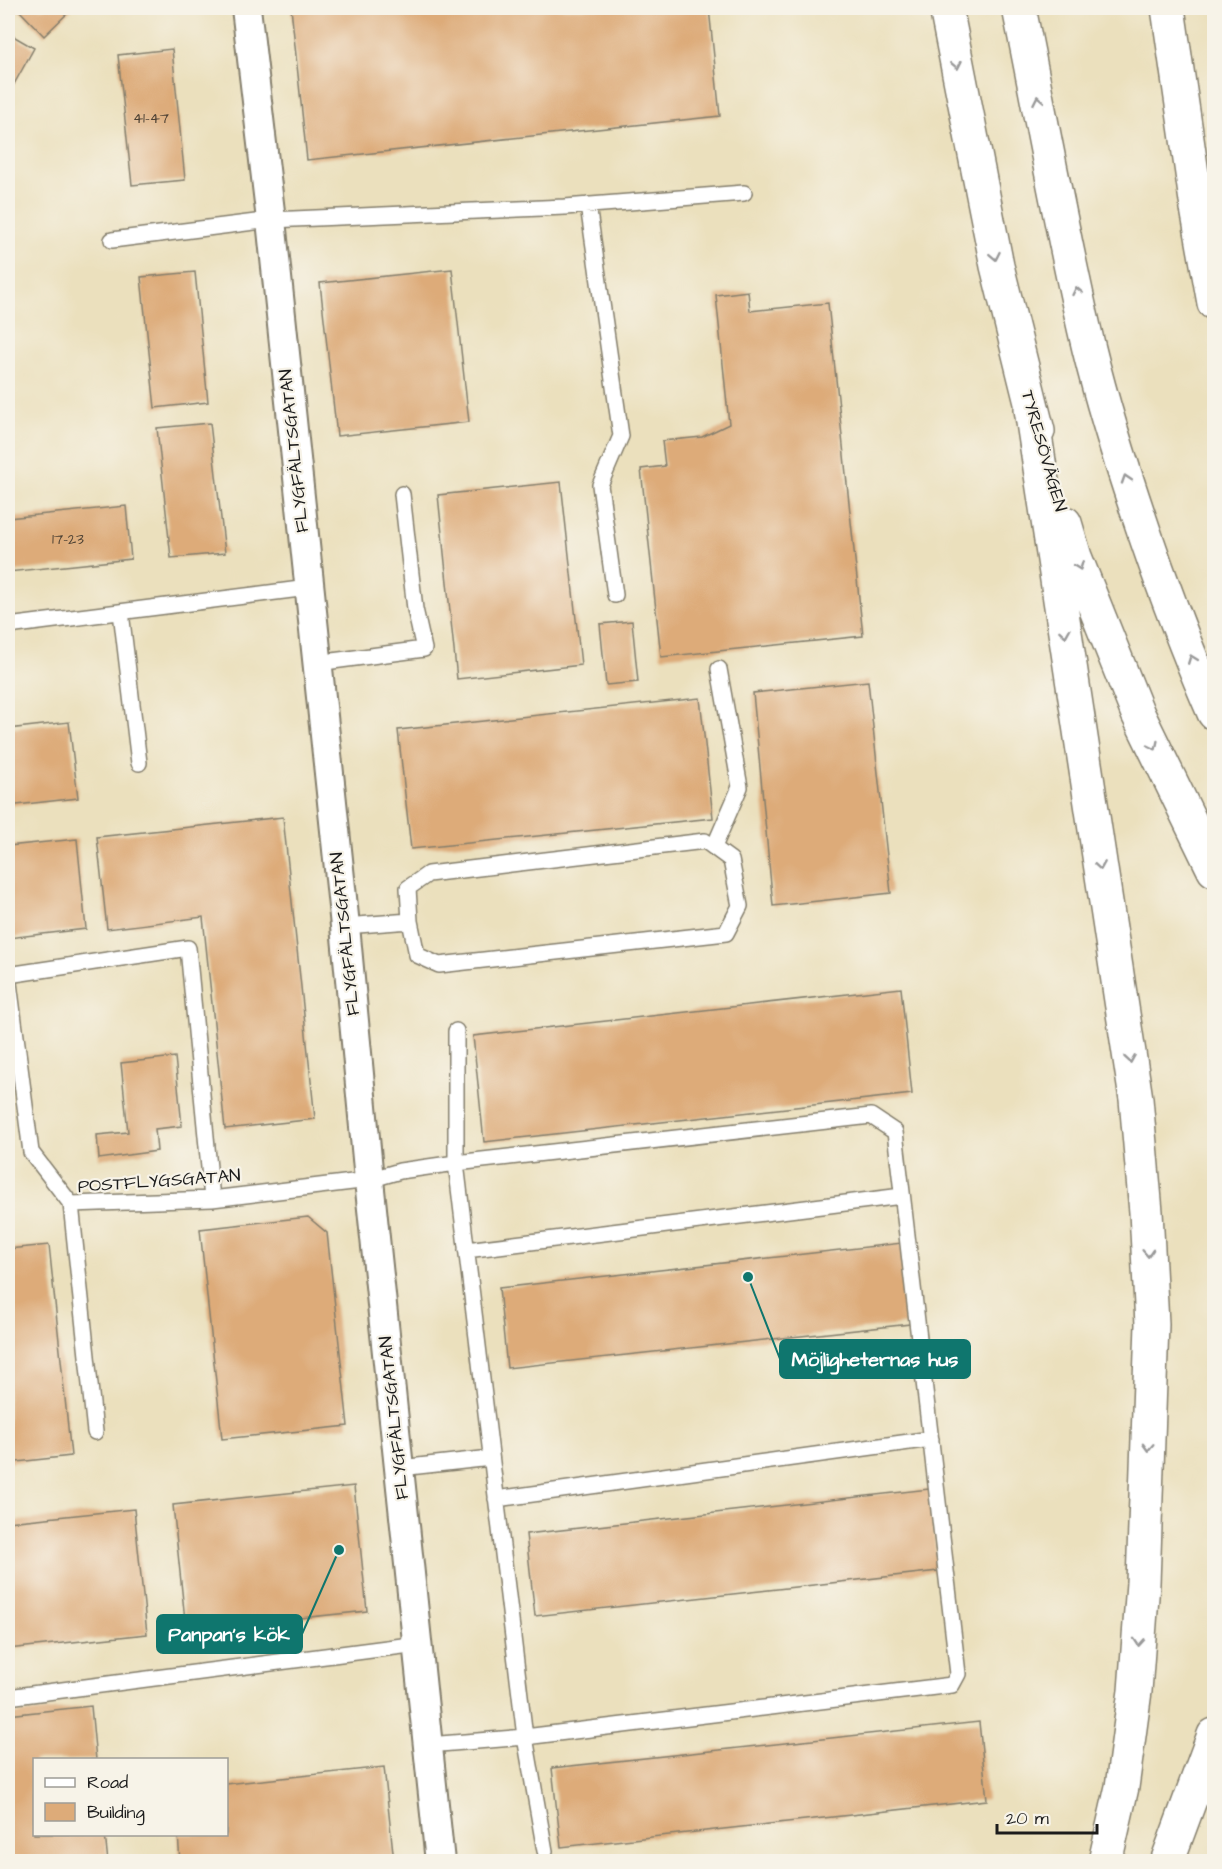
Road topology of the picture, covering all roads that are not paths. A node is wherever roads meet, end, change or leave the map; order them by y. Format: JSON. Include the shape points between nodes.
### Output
{"nodes":[{"id":1,"x":246,"y":8,"type":"edge"},
{"id":2,"x":946,"y":8,"type":"edge"},
{"id":3,"x":1019,"y":8,"type":"edge"},
{"id":4,"x":1168,"y":8,"type":"edge"},
{"id":5,"x":744,"y":193,"type":"dead end"},
{"id":6,"x":588,"y":205,"type":"junction"},
{"id":7,"x":271,"y":220,"type":"junction"},
{"id":8,"x":112,"y":240,"type":"dead end"},
{"id":9,"x":1215,"y":303,"type":"edge"},
{"id":10,"x":1031,"y":409,"type":"junction"},
{"id":11,"x":402,"y":494,"type":"dead end"},
{"id":12,"x":308,"y":588,"type":"junction"},
{"id":13,"x":615,"y":595,"type":"dead end"},
{"id":14,"x":121,"y":612,"type":"junction"},
{"id":15,"x":8,"y":626,"type":"edge"},
{"id":16,"x":317,"y":663,"type":"junction"},
{"id":17,"x":719,"y":669,"type":"dead end"},
{"id":18,"x":1215,"y":714,"type":"edge"},
{"id":19,"x":139,"y":764,"type":"dead end"},
{"id":20,"x":714,"y":847,"type":"junction"},
{"id":21,"x":1215,"y":870,"type":"edge"},
{"id":22,"x":410,"y":921,"type":"junction"},
{"id":23,"x":345,"y":926,"type":"junction"},
{"id":24,"x":456,"y":1031,"type":"dead end"},
{"id":25,"x":456,"y":1163,"type":"junction"},
{"id":26,"x":369,"y":1180,"type":"junction"},
{"id":27,"x":902,"y":1196,"type":"junction"},
{"id":28,"x":212,"y":1199,"type":"junction"},
{"id":29,"x":71,"y":1204,"type":"junction"},
{"id":30,"x":466,"y":1250,"type":"junction"},
{"id":31,"x":95,"y":1432,"type":"dead end"},
{"id":32,"x":931,"y":1439,"type":"junction"},
{"id":33,"x":491,"y":1458,"type":"junction"},
{"id":34,"x":400,"y":1468,"type":"junction"},
{"id":35,"x":496,"y":1499,"type":"junction"},
{"id":36,"x":418,"y":1644,"type":"junction"},
{"id":37,"x":8,"y":1697,"type":"edge"},
{"id":38,"x":1215,"y":1735,"type":"edge"},
{"id":39,"x":525,"y":1737,"type":"junction"},
{"id":40,"x":428,"y":1745,"type":"junction"},
{"id":41,"x":545,"y":1851,"type":"dead end"},
{"id":42,"x":1169,"y":1859,"type":"edge"},
{"id":43,"x":440,"y":1862,"type":"edge"},
{"id":44,"x":1105,"y":1862,"type":"edge"}],
"edges":[{"from":1,"to":7,"type":"street","name":"FLYGFÄLTSGATAN"},
{"from":2,"to":10,"type":"main road","name":"TYRESÖVÄGEN","one_way":true,"via":[[997,266]]},
{"from":18,"to":3,"type":"main road","one_way":true,"via":[[1145,535],[1090,350]]},
{"from":4,"to":9,"type":"main road"},
{"from":5,"to":6,"type":"lane"},
{"from":6,"to":7,"type":"lane"},
{"from":6,"to":13,"type":"lane","via":[[621,436],[600,485]]},
{"from":7,"to":8,"type":"lane"},
{"from":7,"to":12,"type":"street","name":"FLYGFÄLTSGATAN"},
{"from":10,"to":21,"type":"main road","name":"TYRESÖVÄGEN","one_way":true,"via":[[1075,557],[1105,634],[1138,714]]},
{"from":10,"to":44,"type":"main road","one_way":true,"via":[[1136,1099],[1152,1324],[1135,1691]]},
{"from":11,"to":16,"type":"lane","via":[[415,609],[424,649]]},
{"from":12,"to":14,"type":"lane"},
{"from":12,"to":16,"type":"street","name":"FLYGFÄLTSGATAN"},
{"from":14,"to":15,"type":"lane"},
{"from":14,"to":19,"type":"lane"},
{"from":16,"to":23,"type":"street","name":"FLYGFÄLTSGATAN"},
{"from":17,"to":20,"type":"lane","via":[[740,787]]},
{"from":20,"to":22,"type":"lane","via":[[705,841],[428,874],[408,888]]},
{"from":20,"to":22,"type":"lane","via":[[731,860],[740,906],[726,933],[439,965],[417,955]]},
{"from":22,"to":23,"type":"lane"},
{"from":23,"to":26,"type":"street","name":"FLYGFÄLTSGATAN"},
{"from":24,"to":25,"type":"lane"},
{"from":25,"to":26,"type":"lane","name":"POSTFLYGSGATAN"},
{"from":25,"to":27,"type":"lane","name":"POSTFLYGSGATAN","via":[[871,1116],[895,1132]]},
{"from":25,"to":30,"type":"lane"},
{"from":26,"to":28,"type":"lane","name":"POSTFLYGSGATAN"},
{"from":26,"to":34,"type":"street","name":"FLYGFÄLTSGATAN"},
{"from":27,"to":30,"type":"lane"},
{"from":27,"to":32,"type":"lane"},
{"from":28,"to":29,"type":"lane","name":"POSTFLYGSGATAN"},
{"from":28,"to":29,"type":"lane","via":[[188,948],[8,975],[31,1152]]},
{"from":29,"to":31,"type":"lane","name":"POSTFLYGSGATAN"},
{"from":30,"to":33,"type":"lane"},
{"from":32,"to":35,"type":"lane"},
{"from":32,"to":39,"type":"lane","via":[[958,1674],[952,1685]]},
{"from":33,"to":34,"type":"lane"},
{"from":33,"to":35,"type":"lane"},
{"from":34,"to":36,"type":"street","name":"FLYGFÄLTSGATAN"},
{"from":35,"to":39,"type":"lane"},
{"from":36,"to":37,"type":"lane"},
{"from":36,"to":40,"type":"street","name":"FLYGFÄLTSGATAN"},
{"from":38,"to":42,"type":"main road"},
{"from":39,"to":40,"type":"lane"},
{"from":39,"to":41,"type":"lane"},
{"from":40,"to":43,"type":"street","name":"FLYGFÄLTSGATAN"}]}
